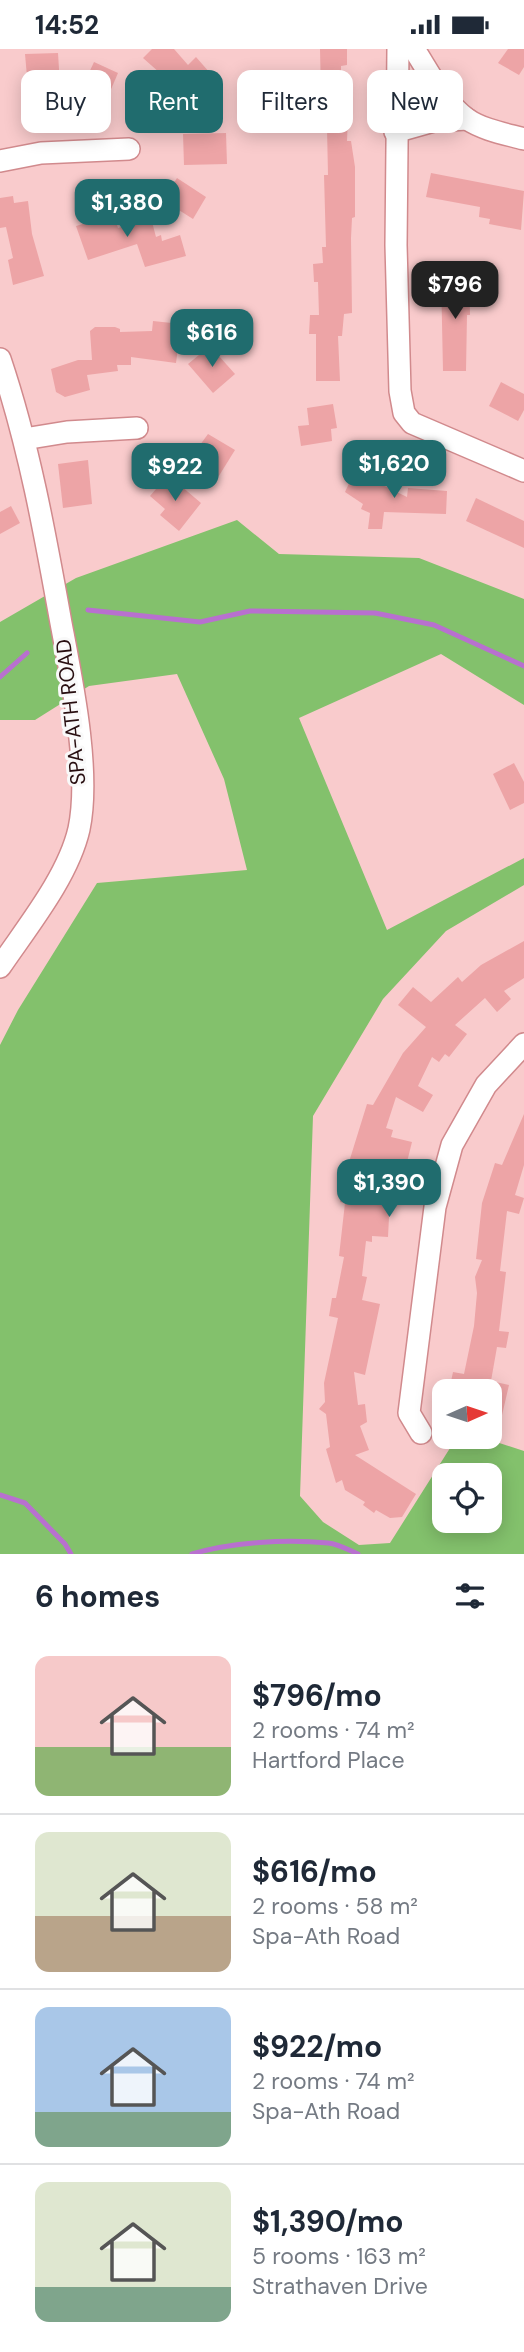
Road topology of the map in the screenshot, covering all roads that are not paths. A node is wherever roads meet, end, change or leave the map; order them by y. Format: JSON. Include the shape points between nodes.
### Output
{"nodes":[{"id":1,"x":397,"y":49,"type":"edge"},
{"id":2,"x":414,"y":49,"type":"edge"},
{"id":3,"x":397,"y":70,"type":"edge"},
{"id":4,"x":463,"y":119,"type":"edge"},
{"id":5,"x":467,"y":119,"type":"junction"},
{"id":6,"x":396,"y":133,"type":"edge"},
{"id":7,"x":524,"y":139,"type":"edge"},
{"id":8,"x":129,"y":149,"type":"dead end"},
{"id":9,"x":0,"y":161,"type":"edge"},
{"id":10,"x":0,"y":359,"type":"edge"},
{"id":11,"x":137,"y":428,"type":"dead end"},
{"id":12,"x":24,"y":439,"type":"junction"},
{"id":13,"x":524,"y":471,"type":"edge"},
{"id":14,"x":0,"y":967,"type":"edge"},
{"id":15,"x":524,"y":1044,"type":"edge"},
{"id":16,"x":421,"y":1433,"type":"dead end"}],
"edges":[{"from":1,"to":3,"type":"street"},
{"from":2,"to":5,"type":"street"},
{"from":4,"to":5,"type":"street"},
{"from":5,"to":7,"type":"street"},
{"from":6,"to":13,"type":"street","via":[[404,413],[412,423]]},
{"from":8,"to":9,"type":"street","via":[[41,153]]},
{"from":10,"to":12,"type":"street","name":"SPA-ATH ROAD"},
{"from":11,"to":12,"type":"street"},
{"from":12,"to":14,"type":"street","name":"SPA-ATH ROAD","via":[[72,683],[81,792],[79,829],[60,876]]},
{"from":15,"to":16,"type":"street","via":[[486,1085],[452,1145],[435,1206],[408,1413]]}]}
